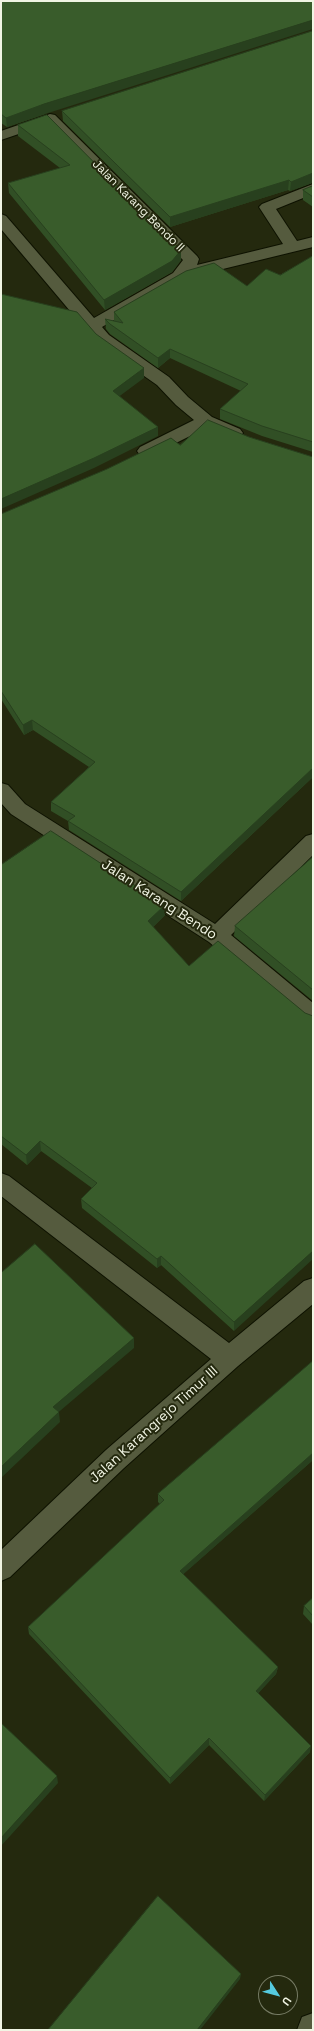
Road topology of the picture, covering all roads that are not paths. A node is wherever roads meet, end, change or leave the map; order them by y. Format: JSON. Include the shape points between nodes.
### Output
{"nodes":[{"id":1,"x":1,"y":136,"type":"edge"},
{"id":2,"x":313,"y":189,"type":"edge"},
{"id":3,"x":1,"y":219,"type":"edge"},
{"id":4,"x":313,"y":242,"type":"edge"},
{"id":5,"x":292,"y":246,"type":"junction"},
{"id":6,"x":179,"y":276,"type":"junction"},
{"id":7,"x":92,"y":326,"type":"junction"},
{"id":8,"x":206,"y":421,"type":"junction"},
{"id":9,"x":248,"y":438,"type":"edge"},
{"id":10,"x":133,"y":458,"type":"edge"},
{"id":11,"x":1,"y":790,"type":"edge"},
{"id":12,"x":313,"y":842,"type":"edge"},
{"id":13,"x":217,"y":936,"type":"junction"},
{"id":14,"x":313,"y":1016,"type":"edge"},
{"id":15,"x":1,"y":1183,"type":"edge"},
{"id":16,"x":313,"y":1289,"type":"edge"},
{"id":17,"x":229,"y":1358,"type":"junction"},
{"id":18,"x":1,"y":1568,"type":"edge"}],
"edges":[{"from":1,"to":6,"type":"street","name":"Jalan Karang Bendo II","via":[[57,115],[191,259],[190,264]]},
{"from":2,"to":5,"type":"street","via":[[267,207]]},
{"from":3,"to":7,"type":"street"},
{"from":4,"to":5,"type":"street"},
{"from":5,"to":6,"type":"street"},
{"from":6,"to":7,"type":"street","name":"Jalan Karang Bendo II"},
{"from":7,"to":8,"type":"street","via":[[103,339],[163,381],[182,402]]},
{"from":8,"to":9,"type":"street"},
{"from":8,"to":10,"type":"street"},
{"from":11,"to":13,"type":"street","name":"Jalan Karang Bendo","via":[[18,809]]},
{"from":12,"to":13,"type":"street"},
{"from":13,"to":14,"type":"street","name":"Jalan Karang Bendo"},
{"from":15,"to":17,"type":"street"},
{"from":16,"to":17,"type":"street","name":"Jalan Karangrejo Timur III"},
{"from":17,"to":18,"type":"street","name":"Jalan Karangrejo Timur III","via":[[115,1459]]}]}
